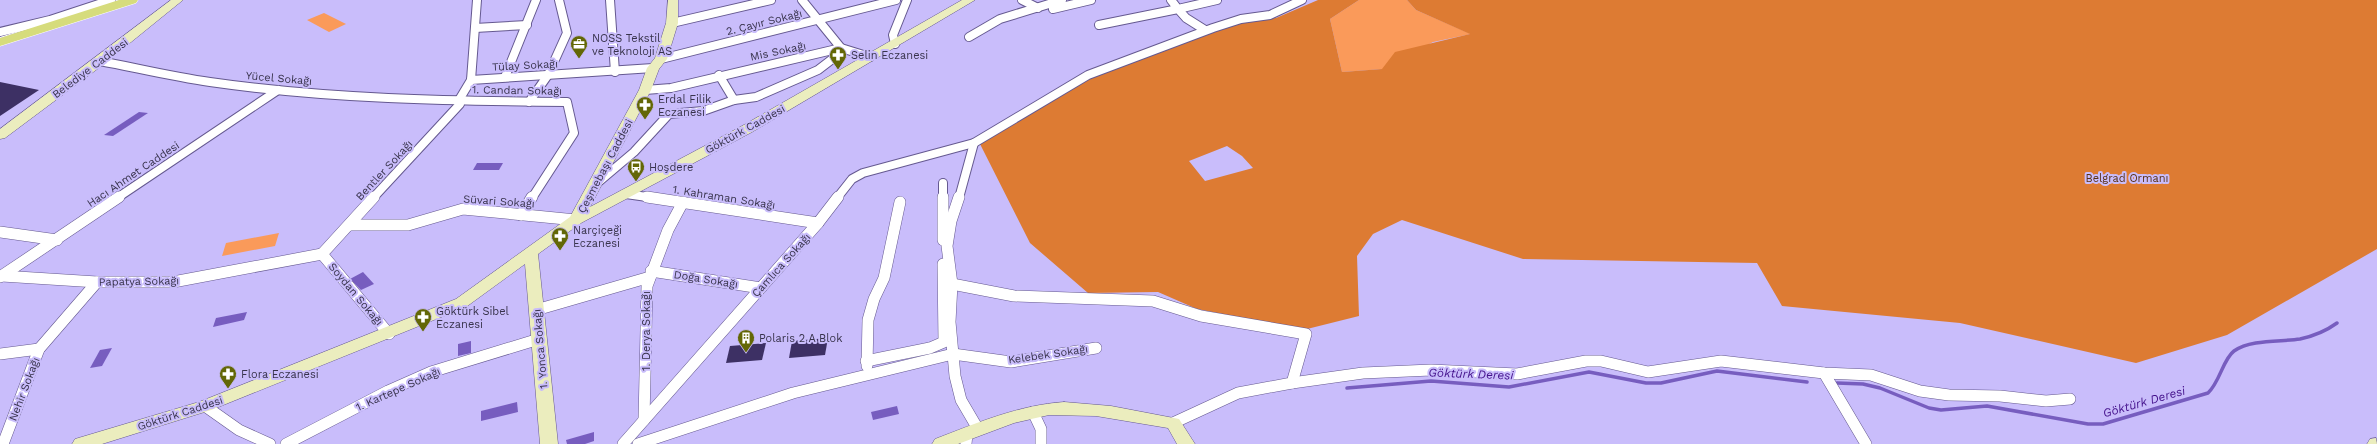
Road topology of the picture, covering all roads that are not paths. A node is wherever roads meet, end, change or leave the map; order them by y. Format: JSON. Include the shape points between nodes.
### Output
{"nodes":[{"id":1,"x":111,"y":0,"type":"edge"},
{"id":2,"x":132,"y":0,"type":"edge"},
{"id":3,"x":178,"y":0,"type":"edge"},
{"id":4,"x":477,"y":0,"type":"edge"},
{"id":5,"x":535,"y":0,"type":"edge"},
{"id":6,"x":559,"y":0,"type":"edge"},
{"id":7,"x":610,"y":0,"type":"edge"},
{"id":8,"x":673,"y":0,"type":"edge"},
{"id":9,"x":771,"y":0,"type":"edge"},
{"id":10,"x":802,"y":0,"type":"edge"},
{"id":11,"x":896,"y":0,"type":"edge"},
{"id":12,"x":907,"y":0,"type":"edge"},
{"id":13,"x":970,"y":0,"type":"edge"},
{"id":14,"x":1022,"y":0,"type":"edge"},
{"id":15,"x":1062,"y":0,"type":"edge"},
{"id":16,"x":1091,"y":0,"type":"edge"},
{"id":17,"x":1171,"y":0,"type":"edge"},
{"id":18,"x":1217,"y":0,"type":"edge"},
{"id":19,"x":1302,"y":0,"type":"edge"},
{"id":20,"x":870,"y":3,"type":"edge"},
{"id":21,"x":1035,"y":7,"type":"junction"},
{"id":22,"x":1178,"y":9,"type":"junction"},
{"id":23,"x":819,"y":19,"type":"junction"},
{"id":24,"x":672,"y":23,"type":"junction"},
{"id":25,"x":527,"y":25,"type":"junction"},
{"id":26,"x":1099,"y":26,"type":"dead end"},
{"id":27,"x":475,"y":28,"type":"junction"},
{"id":28,"x":1205,"y":30,"type":"junction"},
{"id":29,"x":0,"y":32,"type":"edge"},
{"id":30,"x":969,"y":37,"type":"dead end"},
{"id":31,"x":0,"y":42,"type":"edge"},
{"id":32,"x":895,"y":44,"type":"junction"},
{"id":33,"x":839,"y":49,"type":"junction"},
{"id":34,"x":870,"y":57,"type":"junction"},
{"id":35,"x":100,"y":61,"type":"junction"},
{"id":36,"x":657,"y":63,"type":"junction"},
{"id":37,"x":615,"y":72,"type":"junction"},
{"id":38,"x":548,"y":75,"type":"junction"},
{"id":39,"x":719,"y":75,"type":"junction"},
{"id":40,"x":505,"y":77,"type":"junction"},
{"id":41,"x":471,"y":80,"type":"junction"},
{"id":42,"x":278,"y":90,"type":"junction"},
{"id":43,"x":645,"y":90,"type":"junction"},
{"id":44,"x":459,"y":100,"type":"junction"},
{"id":45,"x":734,"y":100,"type":"junction"},
{"id":46,"x":529,"y":102,"type":"junction"},
{"id":47,"x":0,"y":135,"type":"edge"},
{"id":48,"x":974,"y":142,"type":"junction"},
{"id":49,"x":943,"y":183,"type":"dead end"},
{"id":50,"x":594,"y":186,"type":"junction"},
{"id":51,"x":626,"y":194,"type":"junction"},
{"id":52,"x":683,"y":202,"type":"junction"},
{"id":53,"x":900,"y":202,"type":"dead end"},
{"id":54,"x":521,"y":215,"type":"junction"},
{"id":55,"x":576,"y":220,"type":"junction"},
{"id":56,"x":818,"y":223,"type":"junction"},
{"id":57,"x":350,"y":225,"type":"junction"},
{"id":58,"x":0,"y":232,"type":"edge"},
{"id":59,"x":57,"y":240,"type":"junction"},
{"id":60,"x":530,"y":253,"type":"junction"},
{"id":61,"x":322,"y":254,"type":"junction"},
{"id":62,"x":651,"y":274,"type":"junction"},
{"id":63,"x":1,"y":276,"type":"edge"},
{"id":64,"x":97,"y":282,"type":"junction"},
{"id":65,"x":952,"y":284,"type":"junction"},
{"id":66,"x":761,"y":288,"type":"junction"},
{"id":67,"x":536,"y":310,"type":"junction"},
{"id":68,"x":389,"y":334,"type":"junction"},
{"id":69,"x":539,"y":339,"type":"junction"},
{"id":70,"x":1096,"y":348,"type":"dead end"},
{"id":71,"x":39,"y":349,"type":"junction"},
{"id":72,"x":0,"y":354,"type":"edge"},
{"id":73,"x":953,"y":354,"type":"junction"},
{"id":74,"x":866,"y":361,"type":"junction"},
{"id":75,"x":867,"y":374,"type":"junction"},
{"id":76,"x":1824,"y":374,"type":"junction"},
{"id":77,"x":1292,"y":383,"type":"junction"},
{"id":78,"x":2070,"y":399,"type":"dead end"},
{"id":79,"x":206,"y":406,"type":"junction"},
{"id":80,"x":1034,"y":412,"type":"junction"},
{"id":81,"x":644,"y":420,"type":"junction"},
{"id":82,"x":1174,"y":423,"type":"junction"},
{"id":83,"x":970,"y":436,"type":"edge"},
{"id":84,"x":99,"y":441,"type":"edge"},
{"id":85,"x":3,"y":444,"type":"edge"},
{"id":86,"x":81,"y":444,"type":"edge"},
{"id":87,"x":270,"y":444,"type":"edge"},
{"id":88,"x":286,"y":444,"type":"edge"},
{"id":89,"x":549,"y":444,"type":"edge"},
{"id":90,"x":623,"y":444,"type":"edge"},
{"id":91,"x":638,"y":444,"type":"edge"},
{"id":92,"x":941,"y":444,"type":"edge"},
{"id":93,"x":1041,"y":444,"type":"edge"},
{"id":94,"x":1186,"y":444,"type":"edge"},
{"id":95,"x":1866,"y":444,"type":"edge"}],
"edges":[{"from":1,"to":29,"type":"street","via":[[43,22]]},
{"from":2,"to":31,"type":"main road"},
{"from":3,"to":35,"type":"main road","name":"Belediye Caddesi"},
{"from":4,"to":27,"type":"street"},
{"from":5,"to":25,"type":"street"},
{"from":6,"to":38,"type":"street","via":[[567,33]]},
{"from":7,"to":37,"type":"street"},
{"from":8,"to":24,"type":"main road","name":"Çeşmebaşı Caddesi"},
{"from":9,"to":24,"type":"street"},
{"from":10,"to":23,"type":"street"},
{"from":11,"to":20,"type":"street","name":"2. Çayır Sokağı"},
{"from":12,"to":32,"type":"street","via":[[893,35]]},
{"from":13,"to":32,"type":"main road","name":"Göktürk Caddesi"},
{"from":14,"to":21,"type":"street"},
{"from":15,"to":21,"type":"street"},
{"from":16,"to":21,"type":"street","via":[[1045,11]]},
{"from":17,"to":22,"type":"street"},
{"from":18,"to":22,"type":"street"},
{"from":19,"to":28,"type":"street","name":"Çamlıca Sokağı","via":[[1270,15],[1241,19]]},
{"from":20,"to":23,"type":"street","name":"2. Çayır Sokağı"},
{"from":21,"to":30,"type":"street","via":[[1000,19]]},
{"from":22,"to":26,"type":"street"},
{"from":22,"to":28,"type":"street","via":[[1186,18]]},
{"from":23,"to":33,"type":"street"},
{"from":23,"to":36,"type":"street","name":"2. Çayır Sokağı"},
{"from":24,"to":36,"type":"main road","name":"Çeşmebaşı Caddesi"},
{"from":25,"to":27,"type":"street"},
{"from":25,"to":40,"type":"street"},
{"from":27,"to":41,"type":"street"},
{"from":28,"to":48,"type":"street","name":"Çamlıca Sokağı","via":[[1088,75]]},
{"from":32,"to":34,"type":"main road","name":"Göktürk Caddesi"},
{"from":33,"to":34,"type":"street"},
{"from":33,"to":39,"type":"street","name":"Mis Sokağı"},
{"from":33,"to":45,"type":"street","via":[[835,57],[818,70],[756,97]]},
{"from":34,"to":51,"type":"main road","name":"Göktürk Caddesi","via":[[747,129]]},
{"from":35,"to":42,"type":"street","name":"Yücel Sokağı","via":[[224,84]]},
{"from":35,"to":47,"type":"main road","name":"Belediye Caddesi"},
{"from":36,"to":37,"type":"street","name":"Tülay Sokağı"},
{"from":36,"to":43,"type":"main road","name":"Çeşmebaşı Caddesi"},
{"from":37,"to":38,"type":"street","name":"Tülay Sokağı"},
{"from":38,"to":40,"type":"street","name":"Tülay Sokağı"},
{"from":38,"to":46,"type":"street"},
{"from":39,"to":43,"type":"street","name":"Mis Sokağı","via":[[671,88]]},
{"from":39,"to":45,"type":"street"},
{"from":40,"to":41,"type":"street","name":"Tülay Sokağı"},
{"from":41,"to":44,"type":"street"},
{"from":42,"to":44,"type":"street","name":"Yücel Sokağı"},
{"from":42,"to":59,"type":"street","name":"Hacı Ahmet Caddesi"},
{"from":43,"to":50,"type":"main road","name":"Çeşmebaşı Caddesi"},
{"from":44,"to":46,"type":"street","name":"1. Candan Sokağı"},
{"from":44,"to":57,"type":"street","name":"Bentler Sokağı","via":[[460,104]]},
{"from":45,"to":50,"type":"street","via":[[703,111],[669,114],[632,155]]},
{"from":46,"to":54,"type":"street","name":"1. Candan Sokağı","via":[[567,102],[574,133]]},
{"from":48,"to":56,"type":"street","name":"Çamlıca Sokağı","via":[[863,173],[852,179]]},
{"from":48,"to":65,"type":"street","via":[[951,221],[947,246]]},
{"from":49,"to":74,"type":"street","via":[[944,342],[930,348]]},
{"from":50,"to":55,"type":"main road","name":"Çeşmebaşı Caddesi"},
{"from":51,"to":52,"type":"street","name":"1. Kahraman Sokağı"},
{"from":51,"to":55,"type":"main road","name":"Göktürk Caddesi"},
{"from":52,"to":56,"type":"street","name":"1. Kahraman Sokağı"},
{"from":52,"to":62,"type":"street","name":"1. Derya Sokağı","via":[[668,230]]},
{"from":53,"to":74,"type":"street","via":[[884,278],[867,317]]},
{"from":54,"to":55,"type":"street","name":"Süvari Sokağı"},
{"from":54,"to":57,"type":"street","name":"Süvari Sokağı","via":[[464,209],[408,225]]},
{"from":55,"to":60,"type":"main road","name":"Göktürk Caddesi"},
{"from":56,"to":66,"type":"street","name":"Çamlıca Sokağı"},
{"from":57,"to":61,"type":"street","name":"Bentler Sokağı"},
{"from":58,"to":59,"type":"street"},
{"from":59,"to":63,"type":"street","name":"Hacı Ahmet Caddesi"},
{"from":60,"to":67,"type":"main road","name":"1. Yonca Sokağı"},
{"from":60,"to":68,"type":"main road","name":"Göktürk Caddesi","via":[[461,303]]},
{"from":61,"to":64,"type":"street","name":"Papatya Sokağı","via":[[173,282]]},
{"from":61,"to":68,"type":"street","name":"Soydan Sokağı"},
{"from":62,"to":66,"type":"street","name":"Doğa Sokağı"},
{"from":62,"to":67,"type":"street"},
{"from":62,"to":81,"type":"street","name":"1. Derya Sokağı","via":[[647,286]]},
{"from":63,"to":64,"type":"street","name":"Papatya Sokağı"},
{"from":64,"to":71,"type":"street","name":"Nehir Sokağı"},
{"from":65,"to":73,"type":"street","via":[[950,322]]},
{"from":65,"to":77,"type":"street","via":[[1014,296],[1153,301],[1201,316],[1306,334]]},
{"from":66,"to":81,"type":"street","name":"Çamlıca Sokağı"},
{"from":67,"to":69,"type":"main road","name":"1. Yonca Sokağı"},
{"from":68,"to":79,"type":"main road","name":"Göktürk Caddesi"},
{"from":69,"to":88,"type":"street","name":"1. Kartepe Sokağı","via":[[431,372],[388,391]]},
{"from":69,"to":89,"type":"main road","name":"1. Yonca Sokağı"},
{"from":70,"to":73,"type":"street","name":"Kelebek Sokağı","via":[[1011,362]]},
{"from":71,"to":72,"type":"street"},
{"from":71,"to":85,"type":"street","name":"Nehir Sokağı"},
{"from":73,"to":75,"type":"street"},
{"from":73,"to":83,"type":"street","via":[[955,376]]},
{"from":74,"to":75,"type":"street"},
{"from":75,"to":91,"type":"street","via":[[793,393]]},
{"from":76,"to":77,"type":"street","via":[[1721,361],[1648,372],[1601,361],[1586,361],[1517,374],[1432,370],[1363,373]]},
{"from":76,"to":78,"type":"street","via":[[1871,375],[1920,391],[1949,395],[2000,396],[2046,401]]},
{"from":76,"to":95,"type":"street"},
{"from":77,"to":82,"type":"street","via":[[1238,393]]},
{"from":79,"to":84,"type":"main road","name":"Göktürk Caddesi"},
{"from":79,"to":87,"type":"street","via":[[239,430]]},
{"from":80,"to":82,"type":"main road","via":[[1076,409]]},
{"from":80,"to":83,"type":"main road"},
{"from":80,"to":93,"type":"street","via":[[1041,429]]},
{"from":81,"to":90,"type":"street","name":"Çamlıca Sokağı"},
{"from":82,"to":94,"type":"main road"},
{"from":83,"to":92,"type":"main road"},
{"from":84,"to":86,"type":"main road","name":"Göktürk Caddesi"}]}
